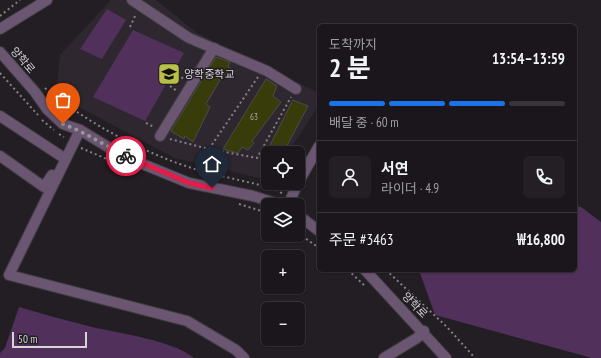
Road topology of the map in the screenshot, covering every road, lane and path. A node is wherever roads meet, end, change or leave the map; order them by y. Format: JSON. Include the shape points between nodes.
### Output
{"nodes":[{"id":1,"x":20,"y":0,"type":"edge"},
{"id":2,"x":47,"y":0,"type":"edge"},
{"id":3,"x":132,"y":0,"type":"edge"},
{"id":4,"x":141,"y":7,"type":"junction"},
{"id":5,"x":0,"y":16,"type":"edge"},
{"id":6,"x":130,"y":27,"type":"dead end"},
{"id":7,"x":0,"y":29,"type":"edge"},
{"id":8,"x":214,"y":48,"type":"junction"},
{"id":9,"x":0,"y":52,"type":"edge"},
{"id":10,"x":263,"y":69,"type":"junction"},
{"id":11,"x":0,"y":73,"type":"edge"},
{"id":12,"x":41,"y":83,"type":"dead end"},
{"id":13,"x":296,"y":89,"type":"joint"},
{"id":14,"x":0,"y":116,"type":"edge"},
{"id":15,"x":77,"y":129,"type":"junction"},
{"id":16,"x":160,"y":136,"type":"joint"},
{"id":17,"x":64,"y":137,"type":"dead end"},
{"id":18,"x":209,"y":149,"type":"junction"},
{"id":19,"x":317,"y":153,"type":"edge"},
{"id":20,"x":0,"y":156,"type":"edge"},
{"id":21,"x":61,"y":156,"type":"junction"},
{"id":22,"x":305,"y":172,"type":"edge"},
{"id":23,"x":285,"y":198,"type":"edge"},
{"id":24,"x":261,"y":199,"type":"edge"},
{"id":25,"x":305,"y":220,"type":"edge"},
{"id":26,"x":317,"y":229,"type":"edge"},
{"id":27,"x":305,"y":238,"type":"edge"},
{"id":28,"x":317,"y":247,"type":"edge"},
{"id":29,"x":368,"y":272,"type":"edge"},
{"id":30,"x":388,"y":272,"type":"edge"},
{"id":31,"x":424,"y":331,"type":"junction"},
{"id":32,"x":244,"y":358,"type":"edge"},
{"id":33,"x":384,"y":358,"type":"edge"},
{"id":34,"x":446,"y":358,"type":"edge"},
{"id":35,"x":475,"y":358,"type":"edge"}],
"edges":[{"from":1,"to":5,"type":"path"},
{"from":2,"to":7,"type":"street"},
{"from":3,"to":4,"type":"street"},
{"from":4,"to":6,"type":"path"},
{"from":4,"to":8,"type":"street","via":[[189,38]]},
{"from":8,"to":10,"type":"street"},
{"from":8,"to":16,"type":"street"},
{"from":9,"to":15,"type":"street","name":"양학로","via":[[47,109],[63,124]]},
{"from":10,"to":13,"type":"street"},
{"from":10,"to":18,"type":"path"},
{"from":11,"to":17,"type":"path","via":[[50,128]]},
{"from":12,"to":23,"type":"path","via":[[81,115],[146,150],[197,169],[275,189]]},
{"from":13,"to":18,"type":"path","via":[[257,158]]},
{"from":14,"to":21,"type":"street"},
{"from":15,"to":21,"type":"street"},
{"from":15,"to":24,"type":"street","name":"양학로","via":[[108,147],[189,183]]},
{"from":15,"to":32,"type":"street","via":[[9,275],[186,321],[236,350]]},
{"from":16,"to":18,"type":"path"},
{"from":19,"to":22,"type":"street"},
{"from":20,"to":21,"type":"street","via":[[44,187]]},
{"from":25,"to":26,"type":"street"},
{"from":27,"to":28,"type":"path"},
{"from":29,"to":31,"type":"street","name":"양학로"},
{"from":30,"to":35,"type":"path","via":[[447,327]]},
{"from":31,"to":33,"type":"street"},
{"from":31,"to":34,"type":"street","name":"양학로"}]}
